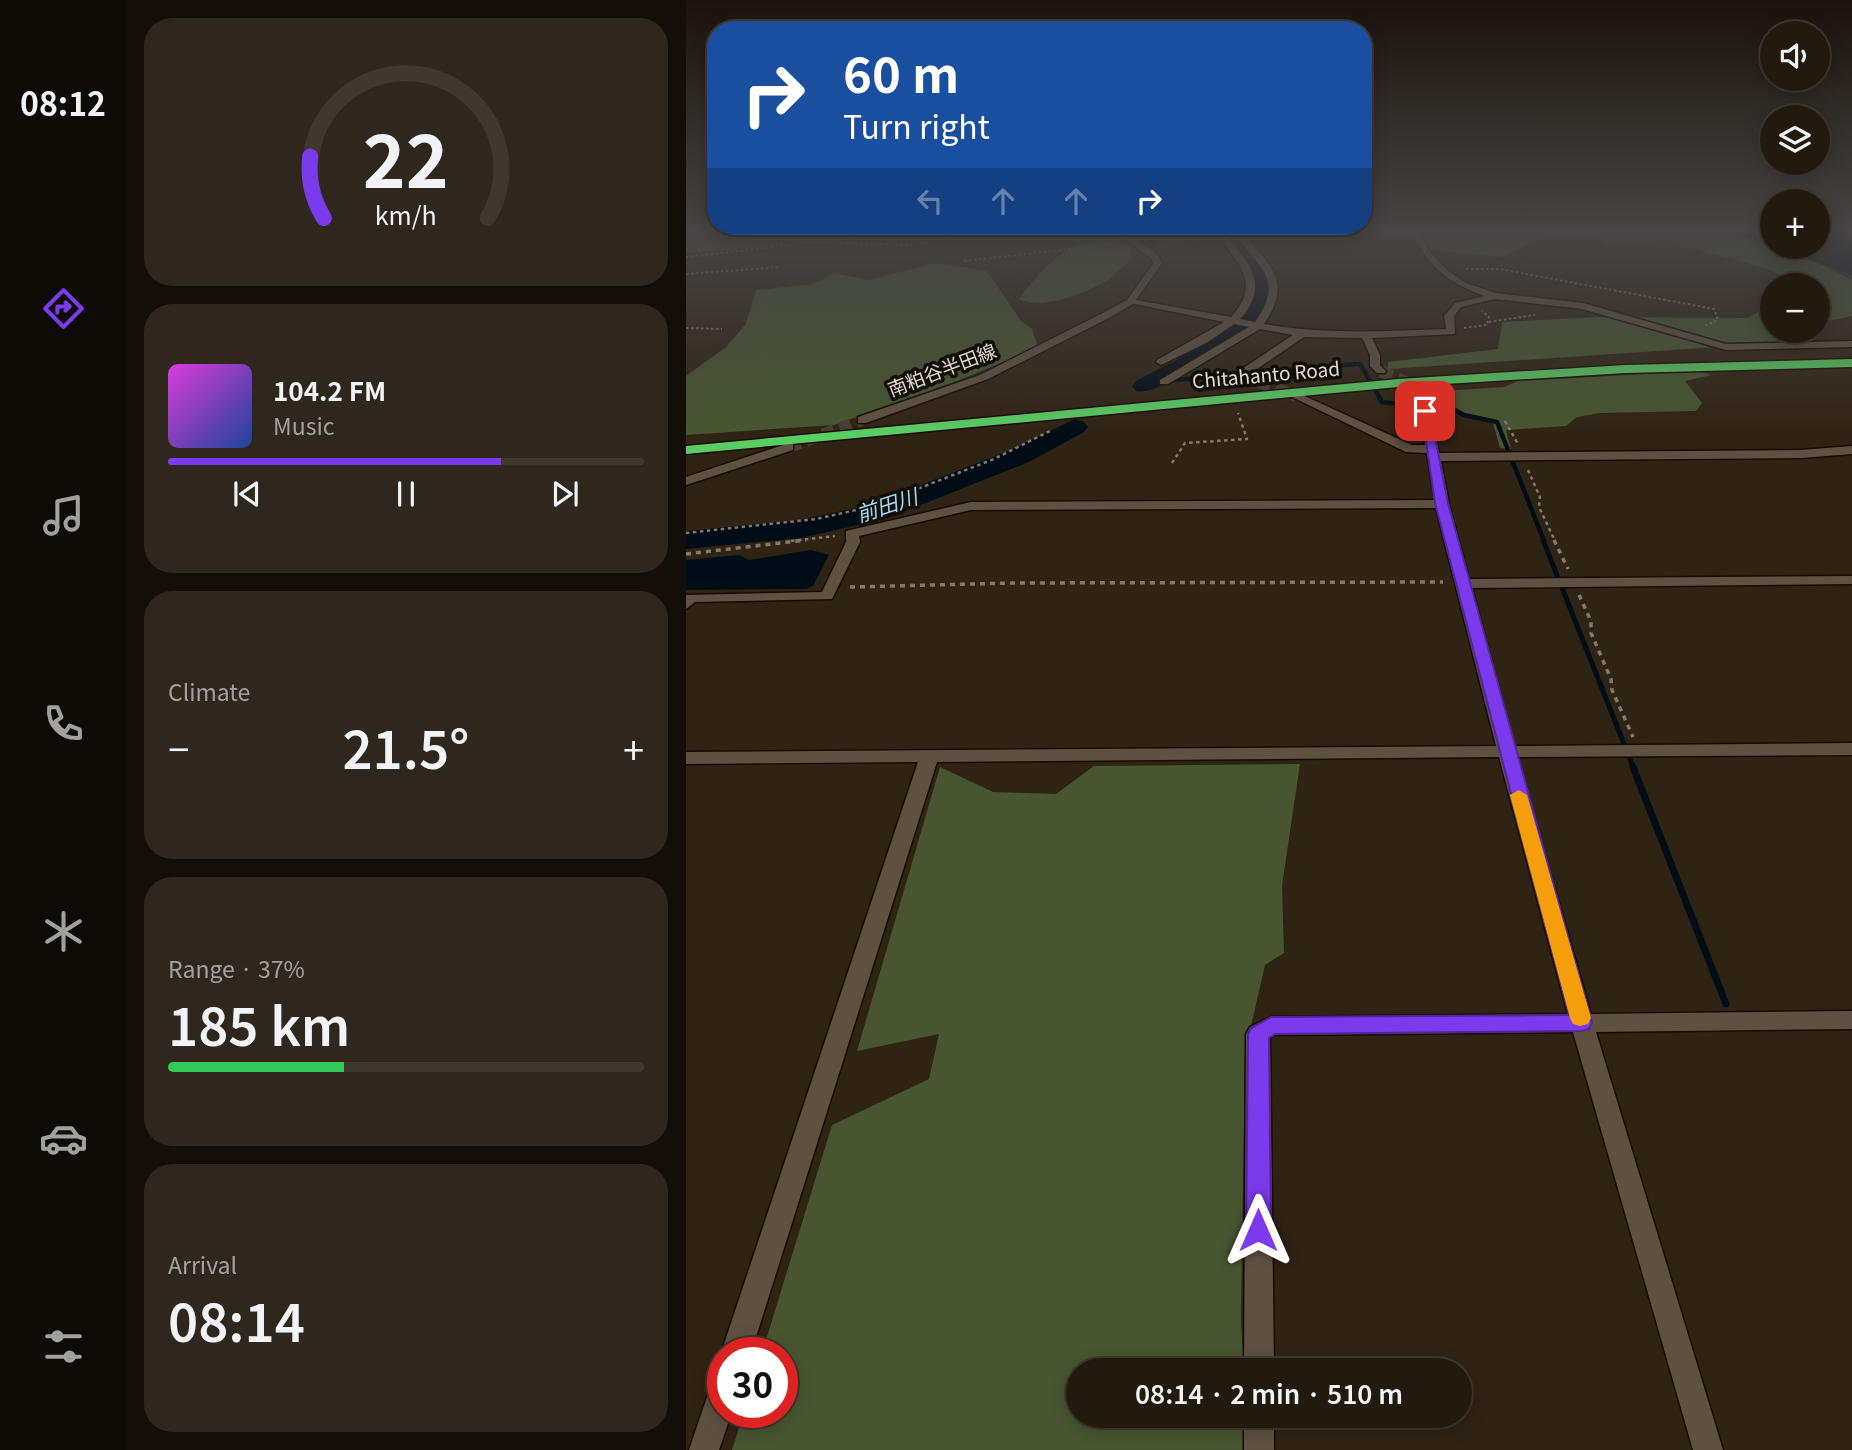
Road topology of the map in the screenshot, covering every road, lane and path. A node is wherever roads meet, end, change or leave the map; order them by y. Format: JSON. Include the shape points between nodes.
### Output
{"nodes":[{"id":1,"x":1132,"y":299,"type":"edge"},
{"id":2,"x":1251,"y":299,"type":"edge"},
{"id":3,"x":1272,"y":299,"type":"edge"},
{"id":4,"x":1488,"y":299,"type":"edge"},
{"id":5,"x":1492,"y":299,"type":"edge"},
{"id":6,"x":1525,"y":299,"type":"edge"},
{"id":7,"x":1528,"y":299,"type":"junction"},
{"id":8,"x":1656,"y":299,"type":"edge"},
{"id":9,"x":1130,"y":302,"type":"junction"},
{"id":10,"x":1236,"y":320,"type":"junction"},
{"id":11,"x":1489,"y":322,"type":"junction"},
{"id":12,"x":1259,"y":325,"type":"junction"},
{"id":13,"x":686,"y":328,"type":"edge"},
{"id":14,"x":722,"y":329,"type":"dead end"},
{"id":15,"x":1671,"y":329,"type":"junction"},
{"id":16,"x":1451,"y":330,"type":"junction"},
{"id":17,"x":1302,"y":334,"type":"junction"},
{"id":18,"x":1366,"y":335,"type":"junction"},
{"id":19,"x":1852,"y":344,"type":"edge"},
{"id":20,"x":1852,"y":355,"type":"edge"},
{"id":21,"x":1161,"y":362,"type":"dead end"},
{"id":22,"x":1852,"y":363,"type":"edge"},
{"id":23,"x":1381,"y":371,"type":"tunnel mouth"},
{"id":24,"x":1259,"y":382,"type":"dead end"},
{"id":25,"x":1164,"y":383,"type":"dead end"},
{"id":26,"x":1414,"y":386,"type":"tunnel mouth"},
{"id":27,"x":1296,"y":396,"type":"tunnel mouth"},
{"id":28,"x":1236,"y":404,"type":"dead end"},
{"id":29,"x":862,"y":420,"type":"tunnel mouth"},
{"id":30,"x":1505,"y":421,"type":"dead end"},
{"id":31,"x":1055,"y":425,"type":"dead end"},
{"id":32,"x":686,"y":441,"type":"edge"},
{"id":33,"x":789,"y":447,"type":"tunnel mouth"},
{"id":34,"x":686,"y":450,"type":"edge"},
{"id":35,"x":1852,"y":450,"type":"edge"},
{"id":36,"x":1432,"y":453,"type":"junction"},
{"id":37,"x":1523,"y":456,"type":"junction"},
{"id":38,"x":1172,"y":463,"type":"dead end"},
{"id":39,"x":686,"y":481,"type":"edge"},
{"id":40,"x":1441,"y":503,"type":"junction"},
{"id":41,"x":686,"y":533,"type":"edge"},
{"id":42,"x":851,"y":534,"type":"junction"},
{"id":43,"x":686,"y":554,"type":"edge"},
{"id":44,"x":1852,"y":580,"type":"edge"},
{"id":45,"x":1463,"y":583,"type":"junction"},
{"id":46,"x":1575,"y":583,"type":"junction"},
{"id":47,"x":831,"y":586,"type":"junction"},
{"id":48,"x":686,"y":604,"type":"edge"},
{"id":49,"x":1852,"y":749,"type":"edge"},
{"id":50,"x":1639,"y":751,"type":"junction"},
{"id":51,"x":1507,"y":753,"type":"junction"},
{"id":52,"x":929,"y":757,"type":"junction"},
{"id":53,"x":686,"y":758,"type":"edge"},
{"id":54,"x":1852,"y":1020,"type":"edge"},
{"id":55,"x":1582,"y":1023,"type":"junction"},
{"id":56,"x":741,"y":1337,"type":"edge"},
{"id":57,"x":1259,"y":1358,"type":"edge"},
{"id":58,"x":711,"y":1428,"type":"edge"},
{"id":59,"x":1259,"y":1428,"type":"edge"},
{"id":60,"x":704,"y":1450,"type":"edge"},
{"id":61,"x":1259,"y":1450,"type":"edge"},
{"id":62,"x":1708,"y":1450,"type":"edge"}],
"edges":[{"from":1,"to":9,"type":"street","name":"南粕谷半田線"},
{"from":2,"to":10,"type":"street"},
{"from":3,"to":12,"type":"street"},
{"from":4,"to":16,"type":"street","via":[[1455,307],[1449,316]]},
{"from":5,"to":11,"type":"path","via":[[1477,305]]},
{"from":6,"to":7,"type":"street"},
{"from":7,"to":11,"type":"path","via":[[1535,315]]},
{"from":7,"to":15,"type":"street","via":[[1583,306]]},
{"from":8,"to":15,"type":"path","via":[[1714,309],[1718,320]]},
{"from":9,"to":10,"type":"street"},
{"from":9,"to":29,"type":"street","name":"南粕谷半田線","via":[[984,377]]},
{"from":10,"to":12,"type":"street"},
{"from":10,"to":21,"type":"street"},
{"from":11,"to":16,"type":"path"},
{"from":12,"to":17,"type":"street"},
{"from":12,"to":25,"type":"street"},
{"from":13,"to":14,"type":"path"},
{"from":15,"to":19,"type":"street","via":[[1731,347]]},
{"from":16,"to":18,"type":"street"},
{"from":17,"to":18,"type":"street"},
{"from":17,"to":24,"type":"street","via":[[1244,373]]},
{"from":18,"to":23,"type":"street","via":[[1375,366]]},
{"from":20,"to":32,"type":"highway","name":"Chitahanto Road","via":[[1453,371]]},
{"from":22,"to":34,"type":"highway","name":"Chitahanto Road","via":[[1458,379]]},
{"from":26,"to":36,"type":"street","via":[[1422,392]]},
{"from":27,"to":36,"type":"street","via":[[1410,449]]},
{"from":28,"to":38,"type":"path","via":[[1247,439],[1185,443]]},
{"from":30,"to":37,"type":"path"},
{"from":31,"to":41,"type":"path","via":[[1042,437],[994,459],[874,506],[816,519]]},
{"from":33,"to":39,"type":"street"},
{"from":35,"to":37,"type":"street"},
{"from":36,"to":37,"type":"street"},
{"from":36,"to":40,"type":"street"},
{"from":37,"to":46,"type":"path","via":[[1540,496],[1539,507]]},
{"from":40,"to":42,"type":"street","via":[[971,506]]},
{"from":40,"to":45,"type":"street"},
{"from":42,"to":43,"type":"path"},
{"from":42,"to":47,"type":"street","via":[[853,542]]},
{"from":44,"to":46,"type":"street"},
{"from":45,"to":46,"type":"street"},
{"from":45,"to":47,"type":"path"},
{"from":45,"to":51,"type":"street"},
{"from":46,"to":50,"type":"path","via":[[1612,690]]},
{"from":47,"to":48,"type":"street","via":[[827,596],[691,598]]},
{"from":49,"to":50,"type":"street"},
{"from":50,"to":51,"type":"street"},
{"from":51,"to":52,"type":"street"},
{"from":51,"to":55,"type":"street"},
{"from":52,"to":53,"type":"street"},
{"from":52,"to":56,"type":"street"},
{"from":54,"to":55,"type":"street"},
{"from":55,"to":57,"type":"street","via":[[1271,1026],[1258,1034]]},
{"from":55,"to":62,"type":"street"},
{"from":58,"to":60,"type":"street"},
{"from":59,"to":61,"type":"street"}]}
